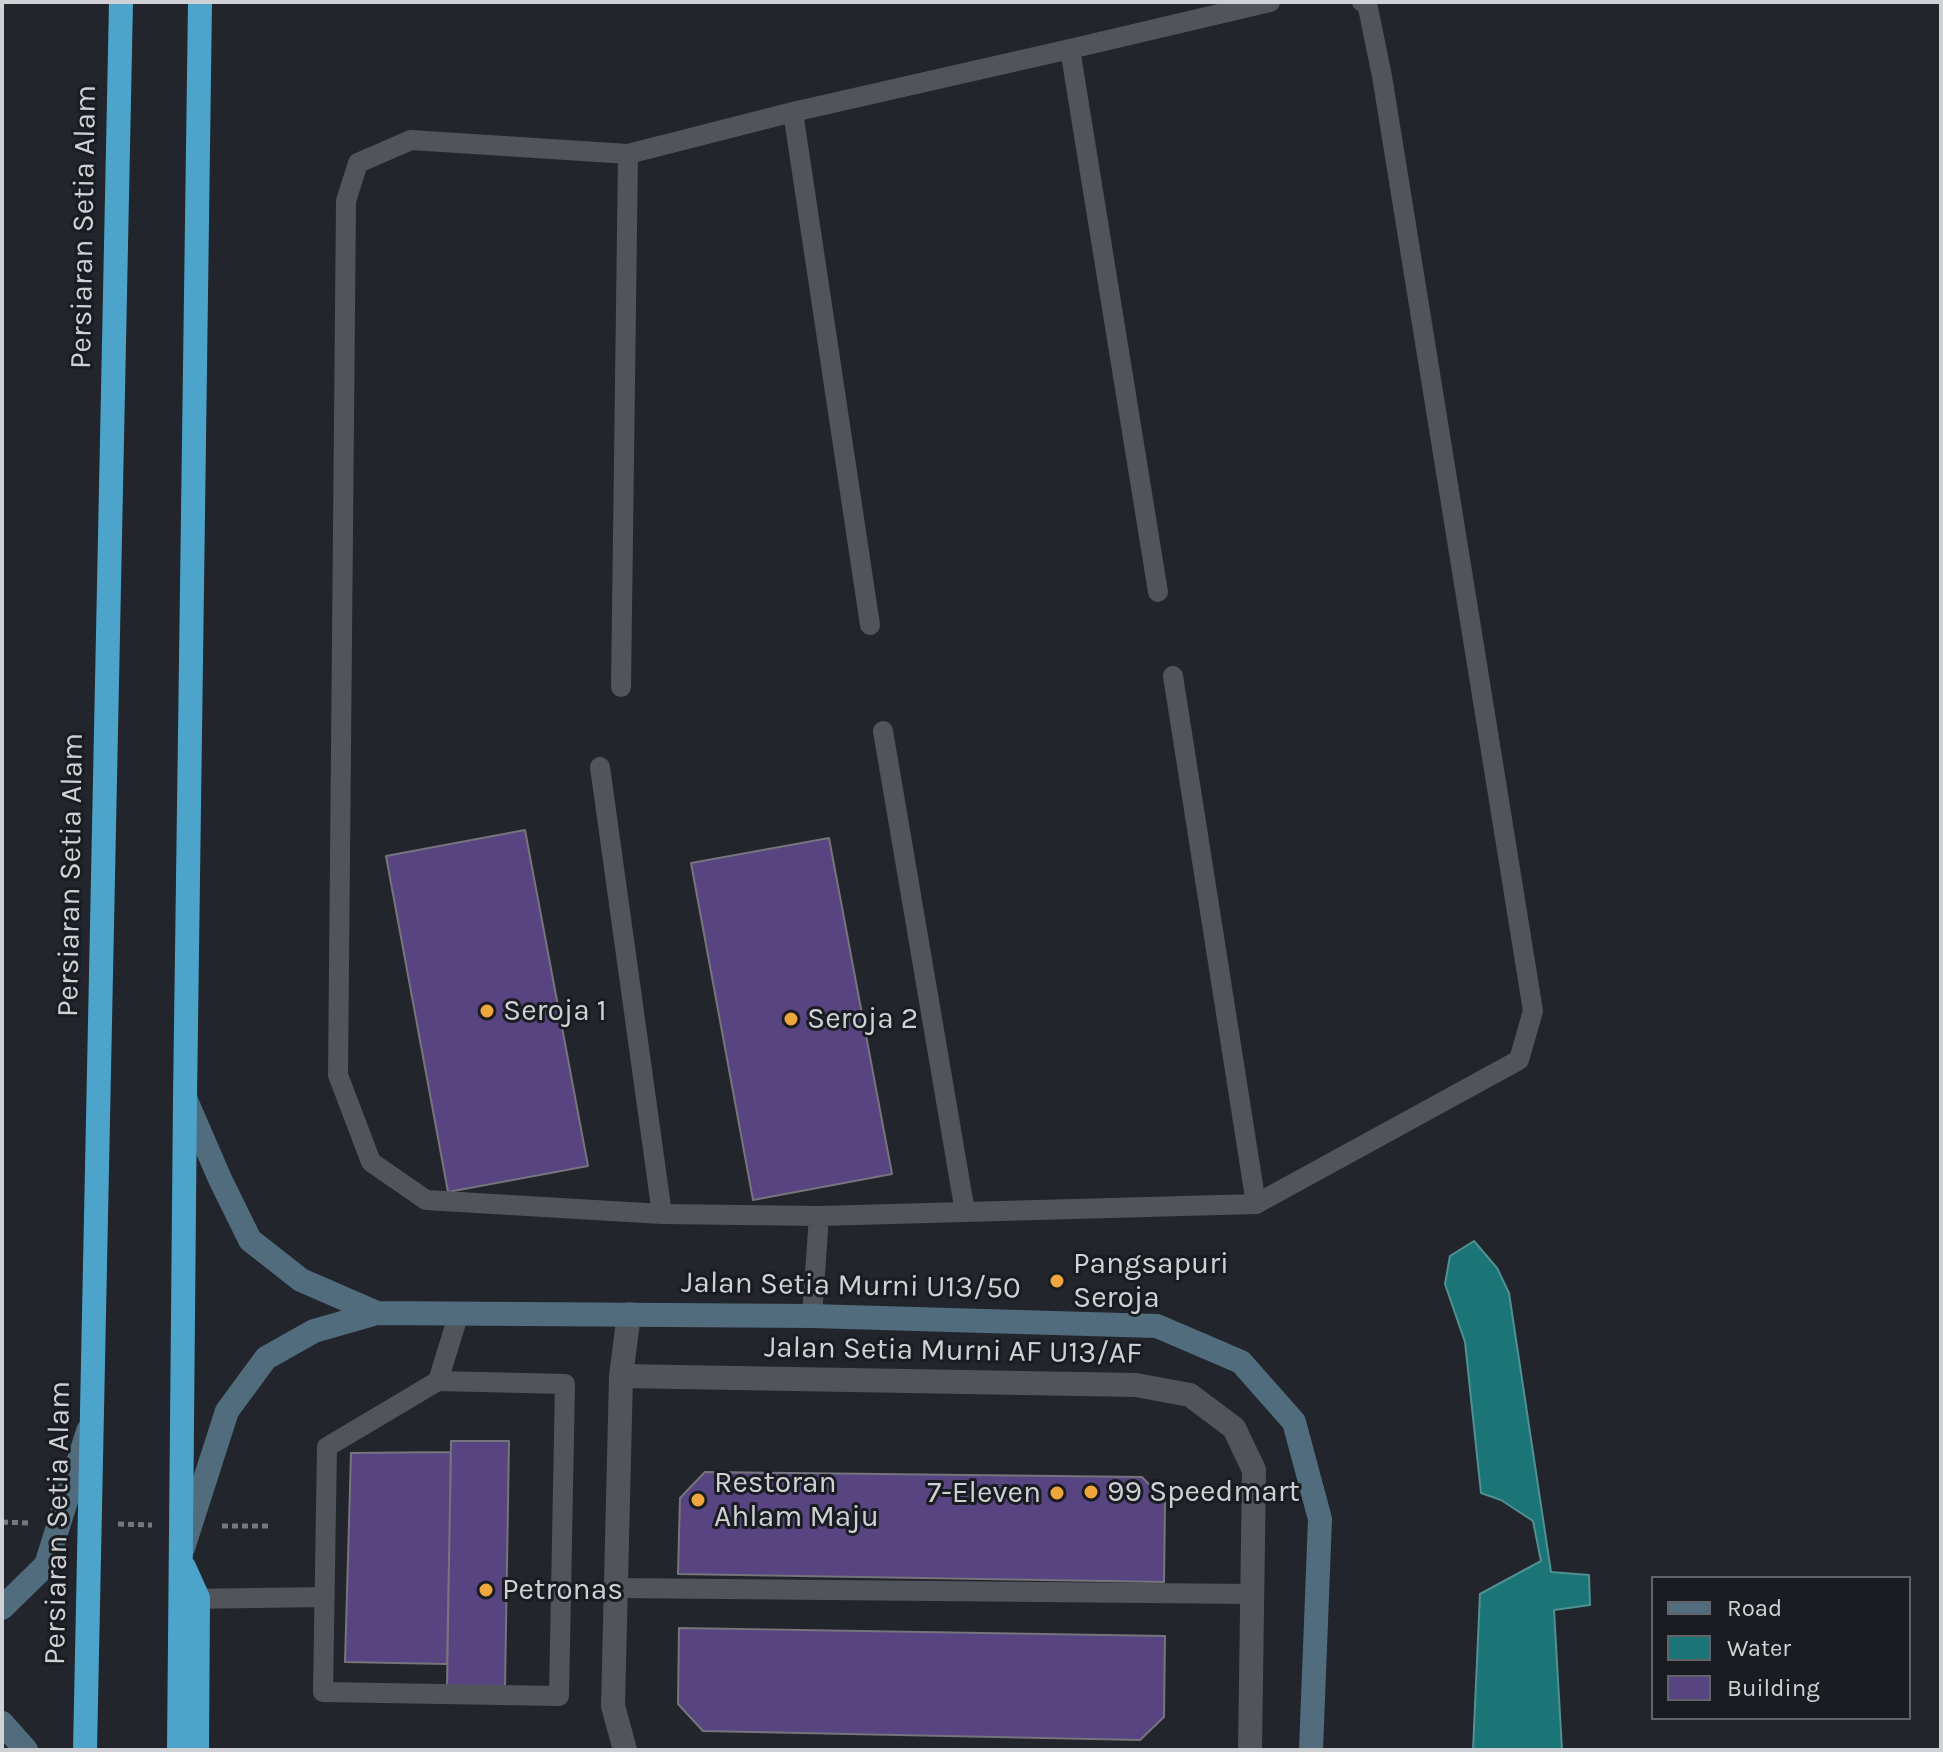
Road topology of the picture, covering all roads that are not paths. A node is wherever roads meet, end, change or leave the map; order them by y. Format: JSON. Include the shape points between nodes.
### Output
{"nodes":[{"id":1,"x":121,"y":2,"type":"edge"},
{"id":2,"x":200,"y":2,"type":"edge"},
{"id":3,"x":208,"y":2,"type":"edge"},
{"id":4,"x":1270,"y":2,"type":"edge"},
{"id":5,"x":1362,"y":2,"type":"edge"},
{"id":6,"x":1070,"y":49,"type":"junction"},
{"id":7,"x":793,"y":112,"type":"junction"},
{"id":8,"x":628,"y":154,"type":"junction"},
{"id":9,"x":1158,"y":592,"type":"dead end"},
{"id":10,"x":870,"y":625,"type":"dead end"},
{"id":11,"x":1173,"y":676,"type":"dead end"},
{"id":12,"x":621,"y":687,"type":"dead end"},
{"id":13,"x":883,"y":731,"type":"dead end"},
{"id":14,"x":600,"y":767,"type":"dead end"},
{"id":15,"x":185,"y":1098,"type":"junction"},
{"id":16,"x":1256,"y":1204,"type":"junction"},
{"id":17,"x":965,"y":1212,"type":"junction"},
{"id":18,"x":662,"y":1214,"type":"junction"},
{"id":19,"x":819,"y":1216,"type":"junction"},
{"id":20,"x":377,"y":1313,"type":"junction"},
{"id":21,"x":459,"y":1313,"type":"junction"},
{"id":22,"x":629,"y":1314,"type":"junction"},
{"id":23,"x":812,"y":1316,"type":"junction"},
{"id":24,"x":621,"y":1376,"type":"junction"},
{"id":25,"x":438,"y":1381,"type":"junction"},
{"id":26,"x":92,"y":1418,"type":"junction"},
{"id":27,"x":180,"y":1557,"type":"junction"},
{"id":28,"x":616,"y":1588,"type":"junction"},
{"id":29,"x":1251,"y":1594,"type":"junction"},
{"id":30,"x":325,"y":1597,"type":"junction"},
{"id":31,"x":189,"y":1599,"type":"junction"},
{"id":32,"x":2,"y":1608,"type":"edge"},
{"id":33,"x":2,"y":1723,"type":"edge"},
{"id":34,"x":26,"y":1750,"type":"edge"},
{"id":35,"x":85,"y":1750,"type":"edge"},
{"id":36,"x":179,"y":1750,"type":"edge"},
{"id":37,"x":197,"y":1750,"type":"edge"},
{"id":38,"x":625,"y":1750,"type":"edge"},
{"id":39,"x":1250,"y":1750,"type":"edge"},
{"id":40,"x":1311,"y":1750,"type":"edge"}],
"edges":[{"from":1,"to":26,"type":"highway","name":"Persiaran Setia Alam"},
{"from":2,"to":15,"type":"highway"},
{"from":3,"to":15,"type":"highway","via":[[196,1084]]},
{"from":4,"to":6,"type":"lane"},
{"from":5,"to":16,"type":"lane","via":[[1367,3],[1382,76],[1533,1011],[1519,1060]]},
{"from":6,"to":7,"type":"lane"},
{"from":6,"to":9,"type":"lane"},
{"from":7,"to":8,"type":"lane"},
{"from":7,"to":10,"type":"lane"},
{"from":8,"to":12,"type":"lane"},
{"from":8,"to":18,"type":"lane","via":[[411,140],[358,163],[346,201],[338,1075],[371,1162],[426,1200]]},
{"from":11,"to":16,"type":"lane"},
{"from":13,"to":17,"type":"lane"},
{"from":14,"to":18,"type":"lane"},
{"from":15,"to":20,"type":"street","via":[[250,1240],[301,1280]]},
{"from":15,"to":27,"type":"highway"},
{"from":16,"to":17,"type":"lane"},
{"from":17,"to":19,"type":"lane"},
{"from":18,"to":19,"type":"lane"},
{"from":19,"to":23,"type":"lane"},
{"from":20,"to":21,"type":"street","name":"Jalan Setia Murni U13/50"},
{"from":20,"to":27,"type":"street","via":[[314,1331],[266,1358],[227,1411]]},
{"from":21,"to":22,"type":"street","name":"Jalan Setia Murni U13/50"},
{"from":21,"to":25,"type":"lane"},
{"from":22,"to":23,"type":"street","name":"Jalan Setia Murni U13/50"},
{"from":22,"to":24,"type":"street"},
{"from":23,"to":40,"type":"street","name":"Jalan Setia Murni U13/50","via":[[1157,1326],[1241,1362],[1294,1422],[1320,1519]]},
{"from":24,"to":28,"type":"street"},
{"from":24,"to":29,"type":"street","name":"Jalan Setia Murni AF U13/AF","via":[[1136,1385],[1190,1395],[1234,1428],[1254,1470]]},
{"from":25,"to":30,"type":"lane","via":[[327,1447]]},
{"from":25,"to":30,"type":"lane","via":[[565,1384],[559,1696],[323,1692]]},
{"from":26,"to":32,"type":"street","via":[[46,1565]]},
{"from":26,"to":35,"type":"highway","name":"Persiaran Setia Alam"},
{"from":27,"to":31,"type":"highway"},
{"from":28,"to":29,"type":"lane"},
{"from":28,"to":38,"type":"street","via":[[613,1706]]},
{"from":29,"to":39,"type":"street","name":"Jalan Setia Murni AF U13/AF"},
{"from":30,"to":31,"type":"lane"},
{"from":31,"to":36,"type":"highway"},
{"from":31,"to":37,"type":"highway"},
{"from":33,"to":34,"type":"street"}]}
